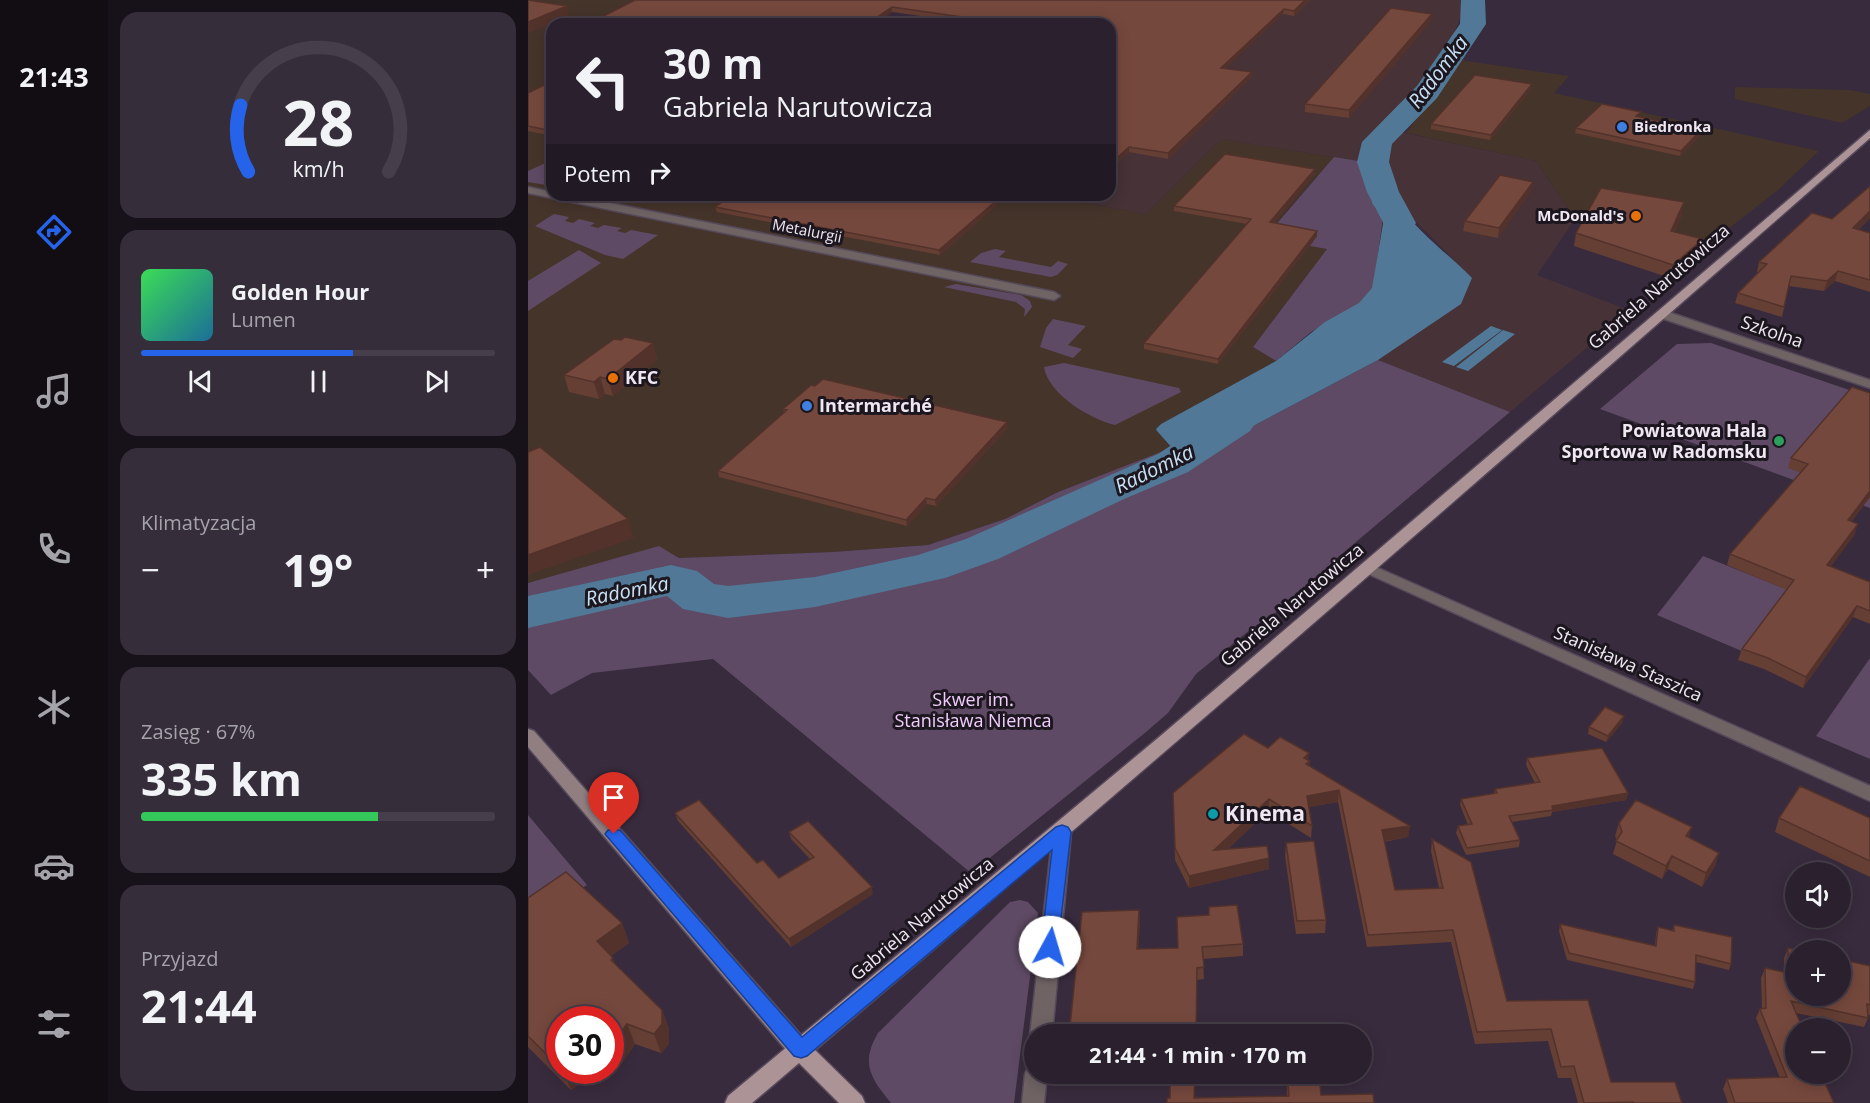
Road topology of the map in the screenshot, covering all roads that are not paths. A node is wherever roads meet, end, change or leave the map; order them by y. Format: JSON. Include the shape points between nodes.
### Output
{"nodes":[{"id":1,"x":1870,"y":133,"type":"edge"},
{"id":2,"x":528,"y":190,"type":"edge"},
{"id":3,"x":546,"y":194,"type":"edge"},
{"id":4,"x":583,"y":201,"type":"edge"},
{"id":5,"x":1054,"y":296,"type":"dead end"},
{"id":6,"x":1662,"y":314,"type":"junction"},
{"id":7,"x":1870,"y":384,"type":"edge"},
{"id":8,"x":1369,"y":570,"type":"junction"},
{"id":9,"x":528,"y":735,"type":"edge"},
{"id":10,"x":1870,"y":794,"type":"edge"},
{"id":11,"x":1062,"y":832,"type":"junction"},
{"id":12,"x":1042,"y":1024,"type":"edge"},
{"id":13,"x":801,"y":1050,"type":"junction"},
{"id":14,"x":1035,"y":1084,"type":"edge"},
{"id":15,"x":736,"y":1103,"type":"edge"},
{"id":16,"x":854,"y":1103,"type":"edge"},
{"id":17,"x":1033,"y":1103,"type":"edge"}],
"edges":[{"from":1,"to":6,"type":"main road","name":"Gabriela Narutowicza"},
{"from":2,"to":3,"type":"street","name":"Metalurgii"},
{"from":4,"to":5,"type":"street","name":"Metalurgii"},
{"from":6,"to":7,"type":"street","name":"Szkolna"},
{"from":6,"to":8,"type":"main road","name":"Gabriela Narutowicza"},
{"from":8,"to":10,"type":"street","name":"Stanisława Staszica"},
{"from":8,"to":11,"type":"main road","name":"Gabriela Narutowicza"},
{"from":9,"to":13,"type":"street"},
{"from":11,"to":12,"type":"street"},
{"from":11,"to":13,"type":"main road","name":"Gabriela Narutowicza"},
{"from":13,"to":15,"type":"main road","name":"Gabriela Narutowicza"},
{"from":13,"to":16,"type":"main road"},
{"from":14,"to":17,"type":"street"}]}
